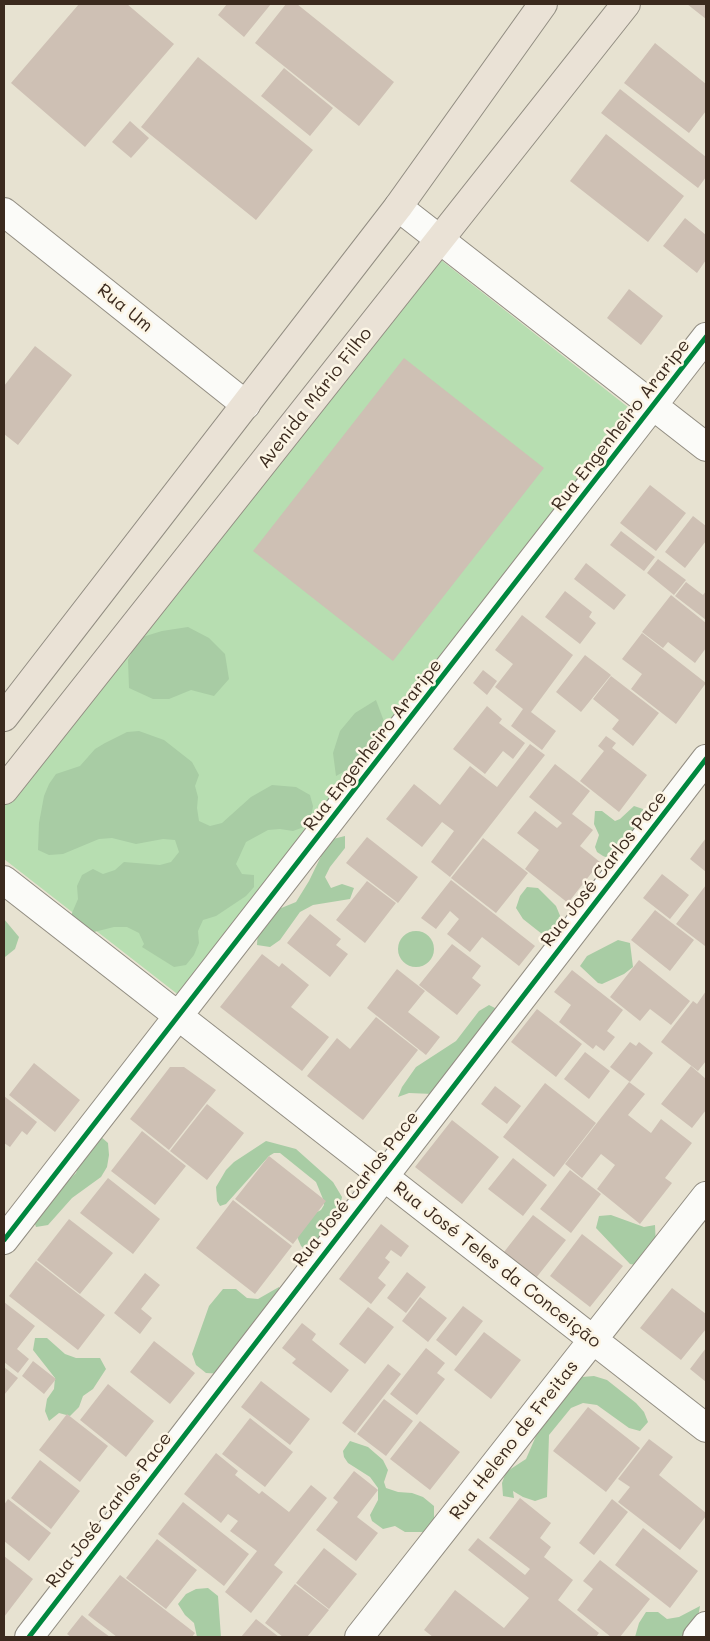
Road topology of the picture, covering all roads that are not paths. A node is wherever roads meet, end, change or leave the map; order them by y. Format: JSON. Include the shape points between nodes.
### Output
{"nodes":[{"id":1,"x":544,"y":4,"type":"edge"},
{"id":2,"x":626,"y":4,"type":"edge"},
{"id":3,"x":398,"y":206,"type":"junction"},
{"id":4,"x":4,"y":212,"type":"edge"},
{"id":5,"x":442,"y":239,"type":"junction"},
{"id":6,"x":706,"y":337,"type":"edge"},
{"id":7,"x":246,"y":405,"type":"junction"},
{"id":8,"x":653,"y":406,"type":"junction"},
{"id":9,"x":706,"y":447,"type":"edge"},
{"id":10,"x":4,"y":717,"type":"edge"},
{"id":11,"x":706,"y":759,"type":"edge"},
{"id":12,"x":4,"y":790,"type":"edge"},
{"id":13,"x":4,"y":880,"type":"edge"},
{"id":14,"x":180,"y":1017,"type":"junction"},
{"id":15,"x":383,"y":1177,"type":"junction"},
{"id":16,"x":706,"y":1196,"type":"edge"},
{"id":17,"x":4,"y":1240,"type":"edge"},
{"id":18,"x":593,"y":1340,"type":"junction"},
{"id":19,"x":706,"y":1428,"type":"edge"},
{"id":20,"x":706,"y":1626,"type":"edge"},
{"id":21,"x":29,"y":1637,"type":"edge"},
{"id":22,"x":359,"y":1637,"type":"edge"},
{"id":23,"x":697,"y":1637,"type":"edge"}],
"edges":[{"from":1,"to":3,"type":"main road"},
{"from":2,"to":5,"type":"main road","name":"Avenida Mário Filho"},
{"from":3,"to":5,"type":"street"},
{"from":3,"to":7,"type":"main road"},
{"from":4,"to":7,"type":"street","name":"Rua Um"},
{"from":5,"to":8,"type":"street"},
{"from":5,"to":12,"type":"main road","name":"Avenida Mário Filho"},
{"from":6,"to":8,"type":"street","name":"Rua Engenheiro Araripe"},
{"from":7,"to":10,"type":"main road"},
{"from":8,"to":9,"type":"street"},
{"from":8,"to":14,"type":"street","name":"Rua Engenheiro Araripe"},
{"from":11,"to":15,"type":"street","name":"Rua José Carlos Pace"},
{"from":13,"to":14,"type":"street","name":"Rua José Teles da Conceição"},
{"from":14,"to":15,"type":"street","name":"Rua José Teles da Conceição"},
{"from":14,"to":17,"type":"street","name":"Rua Engenheiro Araripe"},
{"from":15,"to":18,"type":"street","name":"Rua José Teles da Conceição"},
{"from":15,"to":21,"type":"street","name":"Rua José Carlos Pace"},
{"from":16,"to":18,"type":"street","name":"Rua Heleno de Freitas"},
{"from":18,"to":19,"type":"street","name":"Rua José Teles da Conceição"},
{"from":18,"to":22,"type":"street","name":"Rua Heleno de Freitas"},
{"from":20,"to":23,"type":"street"}]}
